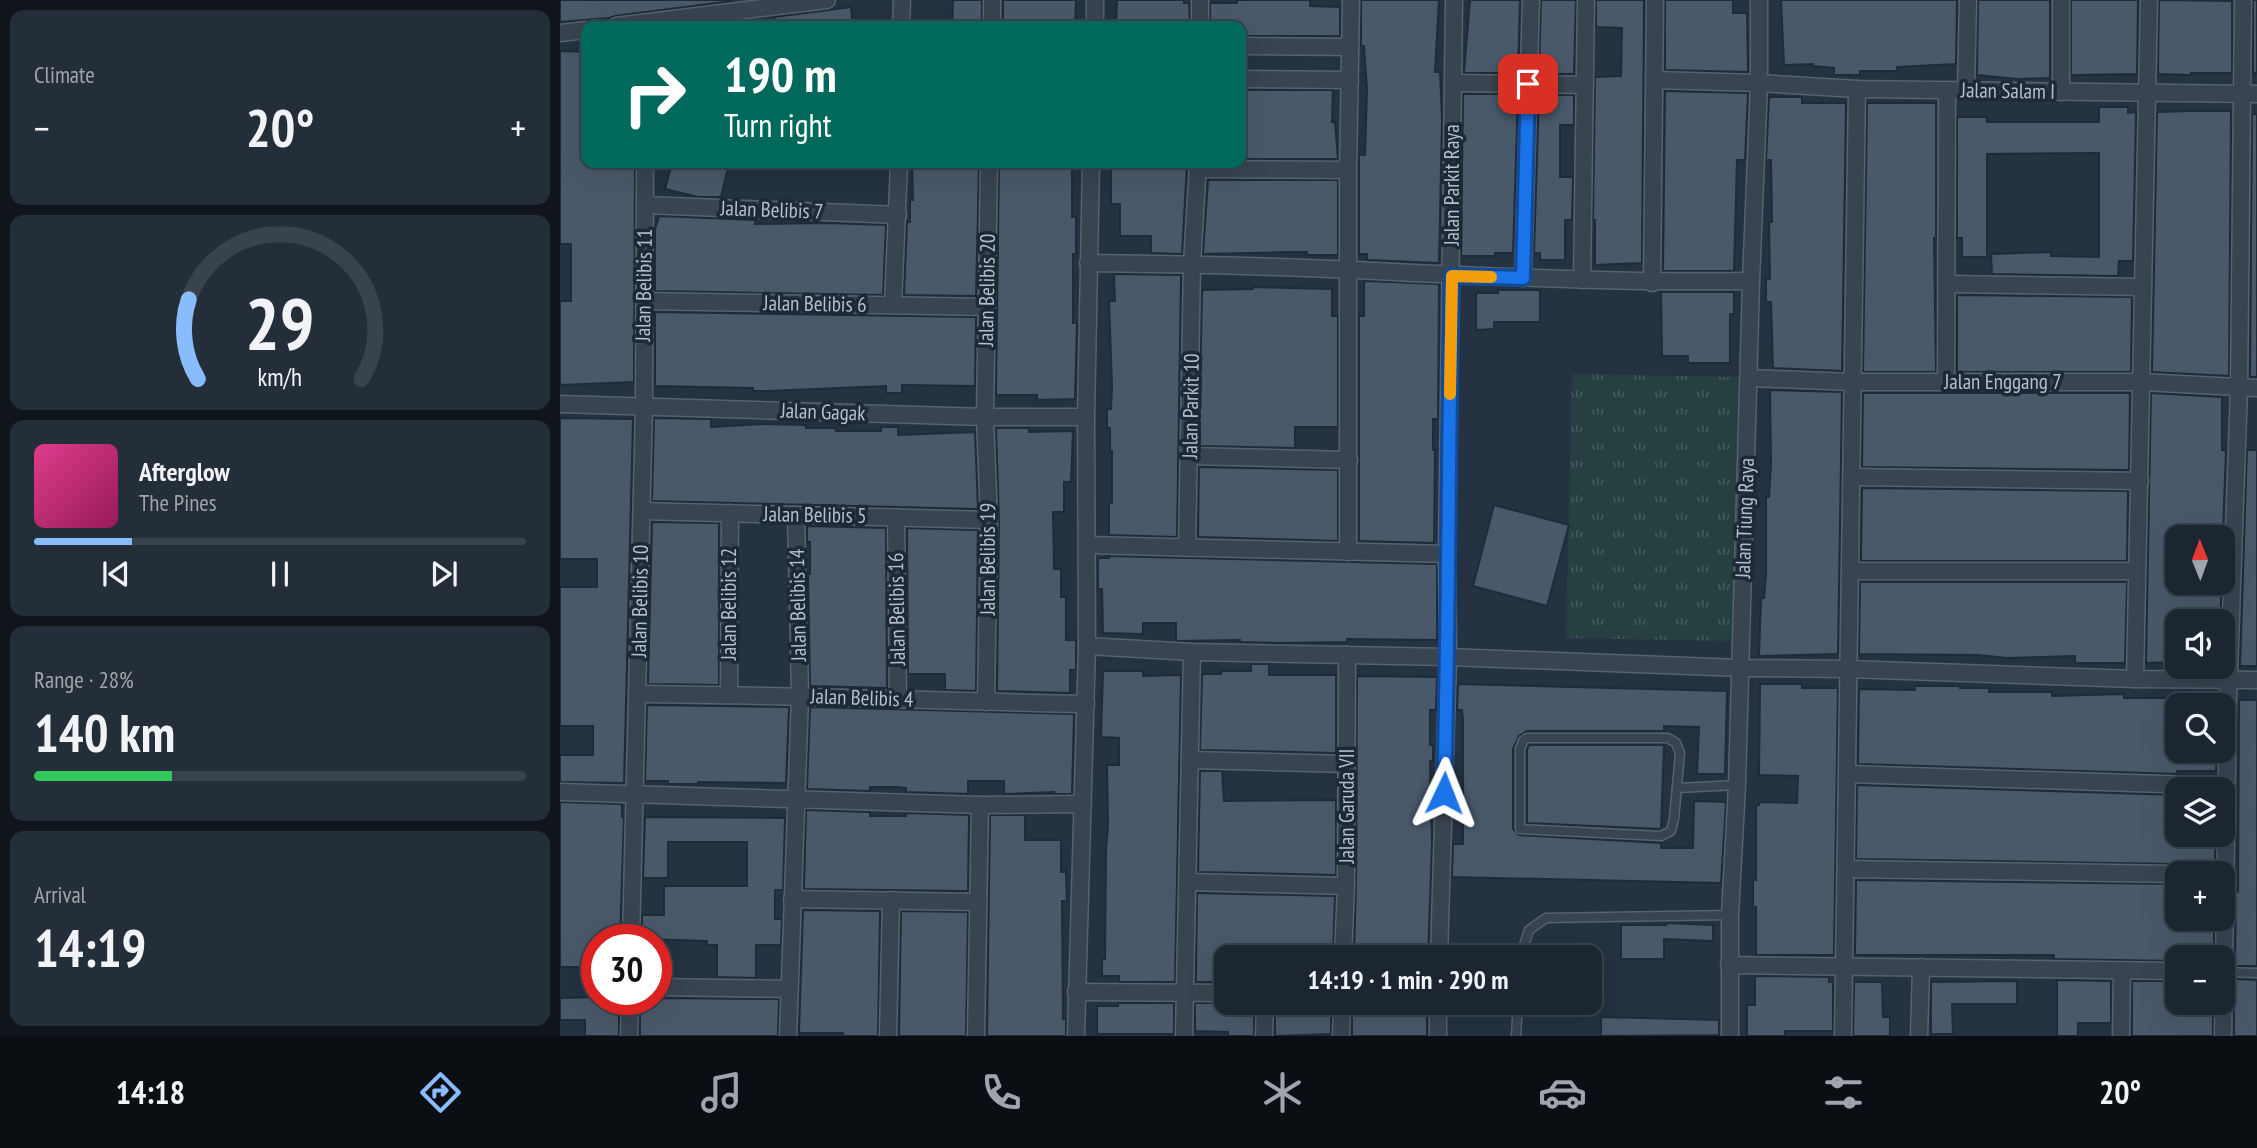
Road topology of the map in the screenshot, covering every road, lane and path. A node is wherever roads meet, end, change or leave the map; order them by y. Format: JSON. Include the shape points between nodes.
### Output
{"nodes":[{"id":1,"x":827,"y":0,"type":"edge"},
{"id":2,"x":902,"y":0,"type":"edge"},
{"id":3,"x":992,"y":0,"type":"edge"},
{"id":4,"x":1095,"y":0,"type":"edge"},
{"id":5,"x":1200,"y":0,"type":"edge"},
{"id":6,"x":1351,"y":0,"type":"edge"},
{"id":7,"x":1454,"y":0,"type":"edge"},
{"id":8,"x":1531,"y":0,"type":"edge"},
{"id":9,"x":1586,"y":0,"type":"edge"},
{"id":10,"x":1655,"y":0,"type":"edge"},
{"id":11,"x":1759,"y":0,"type":"edge"},
{"id":12,"x":1968,"y":0,"type":"edge"},
{"id":13,"x":2061,"y":0,"type":"edge"},
{"id":14,"x":2149,"y":0,"type":"edge"},
{"id":15,"x":2243,"y":0,"type":"edge"},
{"id":16,"x":668,"y":21,"type":"edge"},
{"id":17,"x":901,"y":21,"type":"edge"},
{"id":18,"x":992,"y":21,"type":"edge"},
{"id":19,"x":1095,"y":21,"type":"edge"},
{"id":20,"x":1200,"y":21,"type":"edge"},
{"id":21,"x":581,"y":31,"type":"edge"},
{"id":22,"x":560,"y":33,"type":"edge"},
{"id":23,"x":1246,"y":46,"type":"edge"},
{"id":24,"x":1350,"y":47,"type":"junction"},
{"id":25,"x":1246,"y":79,"type":"edge"},
{"id":26,"x":1350,"y":80,"type":"junction"},
{"id":27,"x":1655,"y":80,"type":"junction"},
{"id":28,"x":1453,"y":83,"type":"junction"},
{"id":29,"x":1759,"y":83,"type":"junction"},
{"id":30,"x":1528,"y":84,"type":"junction"},
{"id":31,"x":1585,"y":85,"type":"junction"},
{"id":32,"x":1857,"y":89,"type":"junction"},
{"id":33,"x":1947,"y":90,"type":"junction"},
{"id":34,"x":1966,"y":90,"type":"junction"},
{"id":35,"x":2061,"y":92,"type":"junction"},
{"id":36,"x":2146,"y":93,"type":"junction"},
{"id":37,"x":2249,"y":94,"type":"edge"},
{"id":38,"x":1246,"y":167,"type":"edge"},
{"id":39,"x":645,"y":168,"type":"edge"},
{"id":40,"x":899,"y":168,"type":"edge"},
{"id":41,"x":989,"y":168,"type":"edge"},
{"id":42,"x":1091,"y":168,"type":"edge"},
{"id":43,"x":1198,"y":168,"type":"edge"},
{"id":44,"x":1348,"y":170,"type":"junction"},
{"id":45,"x":646,"y":205,"type":"junction"},
{"id":46,"x":898,"y":215,"type":"junction"},
{"id":47,"x":1088,"y":263,"type":"junction"},
{"id":48,"x":1192,"y":264,"type":"junction"},
{"id":49,"x":1348,"y":270,"type":"junction"},
{"id":50,"x":1452,"y":276,"type":"junction"},
{"id":51,"x":1523,"y":278,"type":"junction"},
{"id":52,"x":1582,"y":280,"type":"junction"},
{"id":53,"x":1751,"y":281,"type":"junction"},
{"id":54,"x":1652,"y":283,"type":"junction"},
{"id":55,"x":1947,"y":284,"type":"junction"},
{"id":56,"x":2143,"y":287,"type":"junction"},
{"id":57,"x":644,"y":301,"type":"junction"},
{"id":58,"x":893,"y":305,"type":"junction"},
{"id":59,"x":986,"y":307,"type":"junction"},
{"id":60,"x":1749,"y":378,"type":"junction"},
{"id":61,"x":1853,"y":382,"type":"junction"},
{"id":62,"x":1946,"y":382,"type":"junction"},
{"id":63,"x":2142,"y":382,"type":"junction"},
{"id":64,"x":2239,"y":388,"type":"junction"},
{"id":65,"x":2257,"y":388,"type":"edge"},
{"id":66,"x":560,"y":404,"type":"edge"},
{"id":67,"x":644,"y":407,"type":"junction"},
{"id":68,"x":985,"y":417,"type":"junction"},
{"id":69,"x":1086,"y":417,"type":"junction"},
{"id":70,"x":1190,"y":456,"type":"junction"},
{"id":71,"x":1349,"y":460,"type":"junction"},
{"id":72,"x":1852,"y":477,"type":"junction"},
{"id":73,"x":2140,"y":481,"type":"junction"},
{"id":74,"x":642,"y":511,"type":"junction"},
{"id":75,"x":730,"y":513,"type":"junction"},
{"id":76,"x":796,"y":515,"type":"junction"},
{"id":77,"x":896,"y":517,"type":"junction"},
{"id":78,"x":989,"y":520,"type":"junction"},
{"id":79,"x":1087,"y":545,"type":"junction"},
{"id":80,"x":1187,"y":548,"type":"junction"},
{"id":81,"x":1348,"y":552,"type":"junction"},
{"id":82,"x":1447,"y":554,"type":"junction"},
{"id":83,"x":2137,"y":570,"type":"junction"},
{"id":84,"x":1851,"y":571,"type":"junction"},
{"id":85,"x":1087,"y":646,"type":"junction"},
{"id":86,"x":1192,"y":652,"type":"junction"},
{"id":87,"x":1347,"y":655,"type":"junction"},
{"id":88,"x":1448,"y":657,"type":"junction"},
{"id":89,"x":1741,"y":668,"type":"junction"},
{"id":90,"x":1849,"y":669,"type":"junction"},
{"id":91,"x":2134,"y":679,"type":"junction"},
{"id":92,"x":2229,"y":680,"type":"junction"},
{"id":93,"x":2257,"y":680,"type":"edge"},
{"id":94,"x":638,"y":694,"type":"junction"},
{"id":95,"x":729,"y":695,"type":"junction"},
{"id":96,"x":800,"y":695,"type":"junction"},
{"id":97,"x":898,"y":700,"type":"junction"},
{"id":98,"x":986,"y":702,"type":"junction"},
{"id":99,"x":1086,"y":704,"type":"junction"},
{"id":100,"x":1190,"y":760,"type":"junction"},
{"id":101,"x":1347,"y":764,"type":"junction"},
{"id":102,"x":1847,"y":774,"type":"junction"},
{"id":103,"x":2226,"y":777,"type":"edge"},
{"id":104,"x":2165,"y":784,"type":"edge"},
{"id":105,"x":1737,"y":785,"type":"junction"},
{"id":106,"x":1677,"y":788,"type":"junction"},
{"id":107,"x":560,"y":792,"type":"edge"},
{"id":108,"x":636,"y":795,"type":"junction"},
{"id":109,"x":795,"y":800,"type":"junction"},
{"id":110,"x":1083,"y":804,"type":"junction"},
{"id":111,"x":980,"y":805,"type":"junction"},
{"id":112,"x":1846,"y":869,"type":"junction"},
{"id":113,"x":2165,"y":874,"type":"edge"},
{"id":114,"x":1188,"y":882,"type":"junction"},
{"id":115,"x":1346,"y":886,"type":"junction"},
{"id":116,"x":792,"y":899,"type":"junction"},
{"id":117,"x":891,"y":900,"type":"junction"},
{"id":118,"x":977,"y":902,"type":"junction"},
{"id":119,"x":1730,"y":915,"type":"junction"},
{"id":120,"x":632,"y":924,"type":"edge"},
{"id":121,"x":1344,"y":945,"type":"edge"},
{"id":122,"x":1439,"y":945,"type":"edge"},
{"id":123,"x":1524,"y":945,"type":"edge"},
{"id":124,"x":1729,"y":965,"type":"junction"},
{"id":125,"x":1844,"y":966,"type":"junction"},
{"id":126,"x":1921,"y":967,"type":"junction"},
{"id":127,"x":2122,"y":971,"type":"junction"},
{"id":128,"x":2165,"y":971,"type":"edge"},
{"id":129,"x":2235,"y":972,"type":"edge"},
{"id":130,"x":2257,"y":973,"type":"edge"},
{"id":131,"x":672,"y":986,"type":"edge"},
{"id":132,"x":789,"y":989,"type":"junction"},
{"id":133,"x":1076,"y":992,"type":"junction"},
{"id":134,"x":1184,"y":993,"type":"junction"},
{"id":135,"x":1214,"y":993,"type":"edge"},
{"id":136,"x":629,"y":1015,"type":"edge"},
{"id":137,"x":1265,"y":1015,"type":"edge"},
{"id":138,"x":1342,"y":1015,"type":"edge"},
{"id":139,"x":1438,"y":1015,"type":"edge"},
{"id":140,"x":1517,"y":1015,"type":"edge"},
{"id":141,"x":2224,"y":1015,"type":"edge"},
{"id":142,"x":629,"y":1036,"type":"edge"},
{"id":143,"x":788,"y":1036,"type":"edge"},
{"id":144,"x":888,"y":1036,"type":"edge"},
{"id":145,"x":975,"y":1036,"type":"edge"},
{"id":146,"x":1076,"y":1036,"type":"edge"},
{"id":147,"x":1184,"y":1036,"type":"edge"},
{"id":148,"x":1264,"y":1036,"type":"edge"},
{"id":149,"x":1341,"y":1036,"type":"edge"},
{"id":150,"x":1438,"y":1036,"type":"edge"},
{"id":151,"x":1516,"y":1036,"type":"edge"},
{"id":152,"x":1730,"y":1036,"type":"edge"},
{"id":153,"x":1843,"y":1036,"type":"edge"},
{"id":154,"x":1919,"y":1036,"type":"edge"},
{"id":155,"x":2121,"y":1036,"type":"edge"},
{"id":156,"x":2224,"y":1036,"type":"edge"}],
"edges":[{"from":1,"to":16,"type":"street"},
{"from":2,"to":17,"type":"street"},
{"from":3,"to":18,"type":"street"},
{"from":4,"to":19,"type":"street"},
{"from":5,"to":20,"type":"street"},
{"from":6,"to":24,"type":"street"},
{"from":7,"to":28,"type":"street","name":"Jalan Parkit Raya"},
{"from":8,"to":30,"type":"street"},
{"from":9,"to":31,"type":"street"},
{"from":10,"to":27,"type":"street"},
{"from":11,"to":29,"type":"street","name":"Jalan Tiung Raya"},
{"from":12,"to":34,"type":"street"},
{"from":13,"to":35,"type":"street"},
{"from":14,"to":36,"type":"street"},
{"from":15,"to":37,"type":"street"},
{"from":21,"to":22,"type":"street"},
{"from":23,"to":24,"type":"street"},
{"from":24,"to":26,"type":"street"},
{"from":25,"to":26,"type":"street"},
{"from":26,"to":44,"type":"street"},
{"from":27,"to":29,"type":"street","name":"Jalan Salam I"},
{"from":27,"to":54,"type":"street"},
{"from":28,"to":30,"type":"street"},
{"from":28,"to":50,"type":"street","name":"Jalan Parkit Raya"},
{"from":29,"to":32,"type":"street","name":"Jalan Salam I"},
{"from":29,"to":53,"type":"street","name":"Jalan Tiung Raya"},
{"from":30,"to":31,"type":"street"},
{"from":30,"to":51,"type":"street"},
{"from":31,"to":52,"type":"street"},
{"from":32,"to":33,"type":"street","name":"Jalan Salam I"},
{"from":32,"to":61,"type":"street"},
{"from":33,"to":34,"type":"street","name":"Jalan Salam I"},
{"from":33,"to":55,"type":"street"},
{"from":34,"to":35,"type":"street","name":"Jalan Salam I"},
{"from":35,"to":36,"type":"street","name":"Jalan Salam I"},
{"from":36,"to":37,"type":"street","name":"Jalan Salam I"},
{"from":36,"to":56,"type":"street"},
{"from":37,"to":64,"type":"street"},
{"from":38,"to":44,"type":"street"},
{"from":39,"to":45,"type":"street","name":"Jalan Belibis 11"},
{"from":40,"to":46,"type":"street"},
{"from":41,"to":59,"type":"street","name":"Jalan Belibis 20"},
{"from":42,"to":47,"type":"street"},
{"from":43,"to":48,"type":"street","name":"Jalan Parkit 10"},
{"from":44,"to":49,"type":"street"},
{"from":45,"to":46,"type":"street","name":"Jalan Belibis 7"},
{"from":45,"to":57,"type":"street","name":"Jalan Belibis 11"},
{"from":46,"to":58,"type":"street"},
{"from":47,"to":48,"type":"street"},
{"from":47,"to":69,"type":"street"},
{"from":48,"to":49,"type":"street"},
{"from":48,"to":70,"type":"street","name":"Jalan Parkit 10"},
{"from":49,"to":50,"type":"street"},
{"from":49,"to":71,"type":"street"},
{"from":50,"to":51,"type":"street"},
{"from":50,"to":82,"type":"street","name":"Jalan Parkit Raya"},
{"from":51,"to":52,"type":"street"},
{"from":52,"to":54,"type":"street"},
{"from":53,"to":54,"type":"street"},
{"from":53,"to":60,"type":"street","name":"Jalan Tiung Raya"},
{"from":55,"to":56,"type":"street"},
{"from":55,"to":62,"type":"street"},
{"from":56,"to":63,"type":"street"},
{"from":57,"to":58,"type":"street","name":"Jalan Belibis 6"},
{"from":57,"to":67,"type":"street","name":"Jalan Belibis 11"},
{"from":58,"to":59,"type":"street","name":"Jalan Belibis 6"},
{"from":59,"to":68,"type":"street","name":"Jalan Belibis 20"},
{"from":60,"to":61,"type":"street","name":"Jalan Enggang 7"},
{"from":60,"to":89,"type":"street","name":"Jalan Tiung Raya"},
{"from":61,"to":62,"type":"street","name":"Jalan Enggang 7"},
{"from":61,"to":72,"type":"street"},
{"from":62,"to":63,"type":"street","name":"Jalan Enggang 7"},
{"from":63,"to":64,"type":"street","name":"Jalan Enggang 7"},
{"from":63,"to":73,"type":"street"},
{"from":64,"to":65,"type":"street","name":"Jalan Enggang 7"},
{"from":64,"to":92,"type":"street"},
{"from":66,"to":67,"type":"street","name":"Jalan Gagak"},
{"from":67,"to":68,"type":"street","name":"Jalan Gagak"},
{"from":67,"to":74,"type":"street","name":"Jalan Belibis 10"},
{"from":68,"to":69,"type":"street","name":"Jalan Gagak"},
{"from":68,"to":78,"type":"street","name":"Jalan Belibis 19"},
{"from":69,"to":79,"type":"street"},
{"from":70,"to":71,"type":"street"},
{"from":70,"to":80,"type":"street","name":"Jalan Parkit 10"},
{"from":71,"to":81,"type":"street"},
{"from":72,"to":73,"type":"street"},
{"from":72,"to":84,"type":"street"},
{"from":73,"to":83,"type":"street"},
{"from":74,"to":75,"type":"street","name":"Jalan Belibis 5"},
{"from":74,"to":94,"type":"street","name":"Jalan Belibis 10"},
{"from":75,"to":76,"type":"street","name":"Jalan Belibis 5"},
{"from":75,"to":95,"type":"street","name":"Jalan Belibis 12"},
{"from":76,"to":77,"type":"street","name":"Jalan Belibis 5"},
{"from":76,"to":96,"type":"street","name":"Jalan Belibis 14"},
{"from":77,"to":78,"type":"street","name":"Jalan Belibis 5"},
{"from":77,"to":97,"type":"street","name":"Jalan Belibis 16"},
{"from":78,"to":98,"type":"street","name":"Jalan Belibis 19"},
{"from":79,"to":80,"type":"street"},
{"from":79,"to":85,"type":"street"},
{"from":80,"to":81,"type":"street"},
{"from":81,"to":82,"type":"street"},
{"from":82,"to":88,"type":"street","name":"Jalan Parkit Raya"},
{"from":83,"to":84,"type":"street"},
{"from":83,"to":91,"type":"street"},
{"from":84,"to":90,"type":"street"},
{"from":85,"to":86,"type":"street"},
{"from":85,"to":99,"type":"street"},
{"from":86,"to":87,"type":"street"},
{"from":86,"to":100,"type":"street"},
{"from":87,"to":88,"type":"street"},
{"from":87,"to":101,"type":"street","name":"Jalan Garuda VII"},
{"from":88,"to":89,"type":"street"},
{"from":88,"to":122,"type":"street","name":"Jalan Parkit Raya"},
{"from":89,"to":90,"type":"street"},
{"from":89,"to":105,"type":"street","name":"Jalan Tiung Raya"},
{"from":90,"to":91,"type":"street"},
{"from":90,"to":102,"type":"street"},
{"from":91,"to":92,"type":"street"},
{"from":92,"to":93,"type":"street"},
{"from":92,"to":103,"type":"street"},
{"from":94,"to":95,"type":"street","name":"Jalan Belibis 4"},
{"from":94,"to":108,"type":"street","name":"Jalan Belibis 10"},
{"from":95,"to":96,"type":"street","name":"Jalan Belibis 4"},
{"from":96,"to":97,"type":"street","name":"Jalan Belibis 4"},
{"from":96,"to":109,"type":"street","name":"Jalan Belibis 14"},
{"from":97,"to":98,"type":"street","name":"Jalan Belibis 4"},
{"from":98,"to":99,"type":"street","name":"Jalan Belibis 4"},
{"from":99,"to":110,"type":"street"},
{"from":100,"to":101,"type":"street"},
{"from":100,"to":114,"type":"street"},
{"from":101,"to":115,"type":"street","name":"Jalan Garuda VII"},
{"from":102,"to":104,"type":"street"},
{"from":102,"to":112,"type":"street"},
{"from":105,"to":106,"type":"lane"},
{"from":105,"to":119,"type":"street","name":"Jalan Tiung Raya"},
{"from":106,"to":106,"type":"lane","via":[[1680,753],[1668,738],[1527,738],[1520,749],[1519,827],[1523,831],[1661,836],[1671,831]]},
{"from":107,"to":108,"type":"street"},
{"from":108,"to":109,"type":"street"},
{"from":108,"to":120,"type":"street","name":"Jalan Belibis 10"},
{"from":109,"to":111,"type":"street"},
{"from":109,"to":116,"type":"street","name":"Jalan Belibis 14"},
{"from":110,"to":111,"type":"street"},
{"from":110,"to":133,"type":"street"},
{"from":111,"to":118,"type":"street"},
{"from":112,"to":113,"type":"street"},
{"from":112,"to":125,"type":"street"},
{"from":114,"to":115,"type":"street"},
{"from":114,"to":134,"type":"street"},
{"from":115,"to":121,"type":"street","name":"Jalan Garuda VII"},
{"from":116,"to":117,"type":"street"},
{"from":116,"to":132,"type":"street","name":"Jalan Belibis 14"},
{"from":117,"to":118,"type":"street"},
{"from":117,"to":144,"type":"street"},
{"from":118,"to":145,"type":"street"},
{"from":119,"to":123,"type":"lane","via":[[1546,918],[1528,930]]},
{"from":119,"to":124,"type":"street","name":"Jalan Tiung Raya"},
{"from":124,"to":125,"type":"street"},
{"from":124,"to":152,"type":"street","name":"Jalan Tiung Raya"},
{"from":125,"to":126,"type":"street"},
{"from":125,"to":153,"type":"street"},
{"from":126,"to":127,"type":"street"},
{"from":126,"to":154,"type":"street"},
{"from":127,"to":128,"type":"street"},
{"from":127,"to":155,"type":"street"},
{"from":129,"to":130,"type":"lane"},
{"from":131,"to":132,"type":"street"},
{"from":132,"to":143,"type":"street","name":"Jalan Belibis 14"},
{"from":133,"to":134,"type":"street"},
{"from":133,"to":146,"type":"street"},
{"from":134,"to":135,"type":"street"},
{"from":134,"to":147,"type":"street"},
{"from":136,"to":142,"type":"street"},
{"from":137,"to":148,"type":"street"},
{"from":138,"to":149,"type":"street"},
{"from":139,"to":150,"type":"street"},
{"from":140,"to":151,"type":"lane"},
{"from":141,"to":156,"type":"street"}]}
